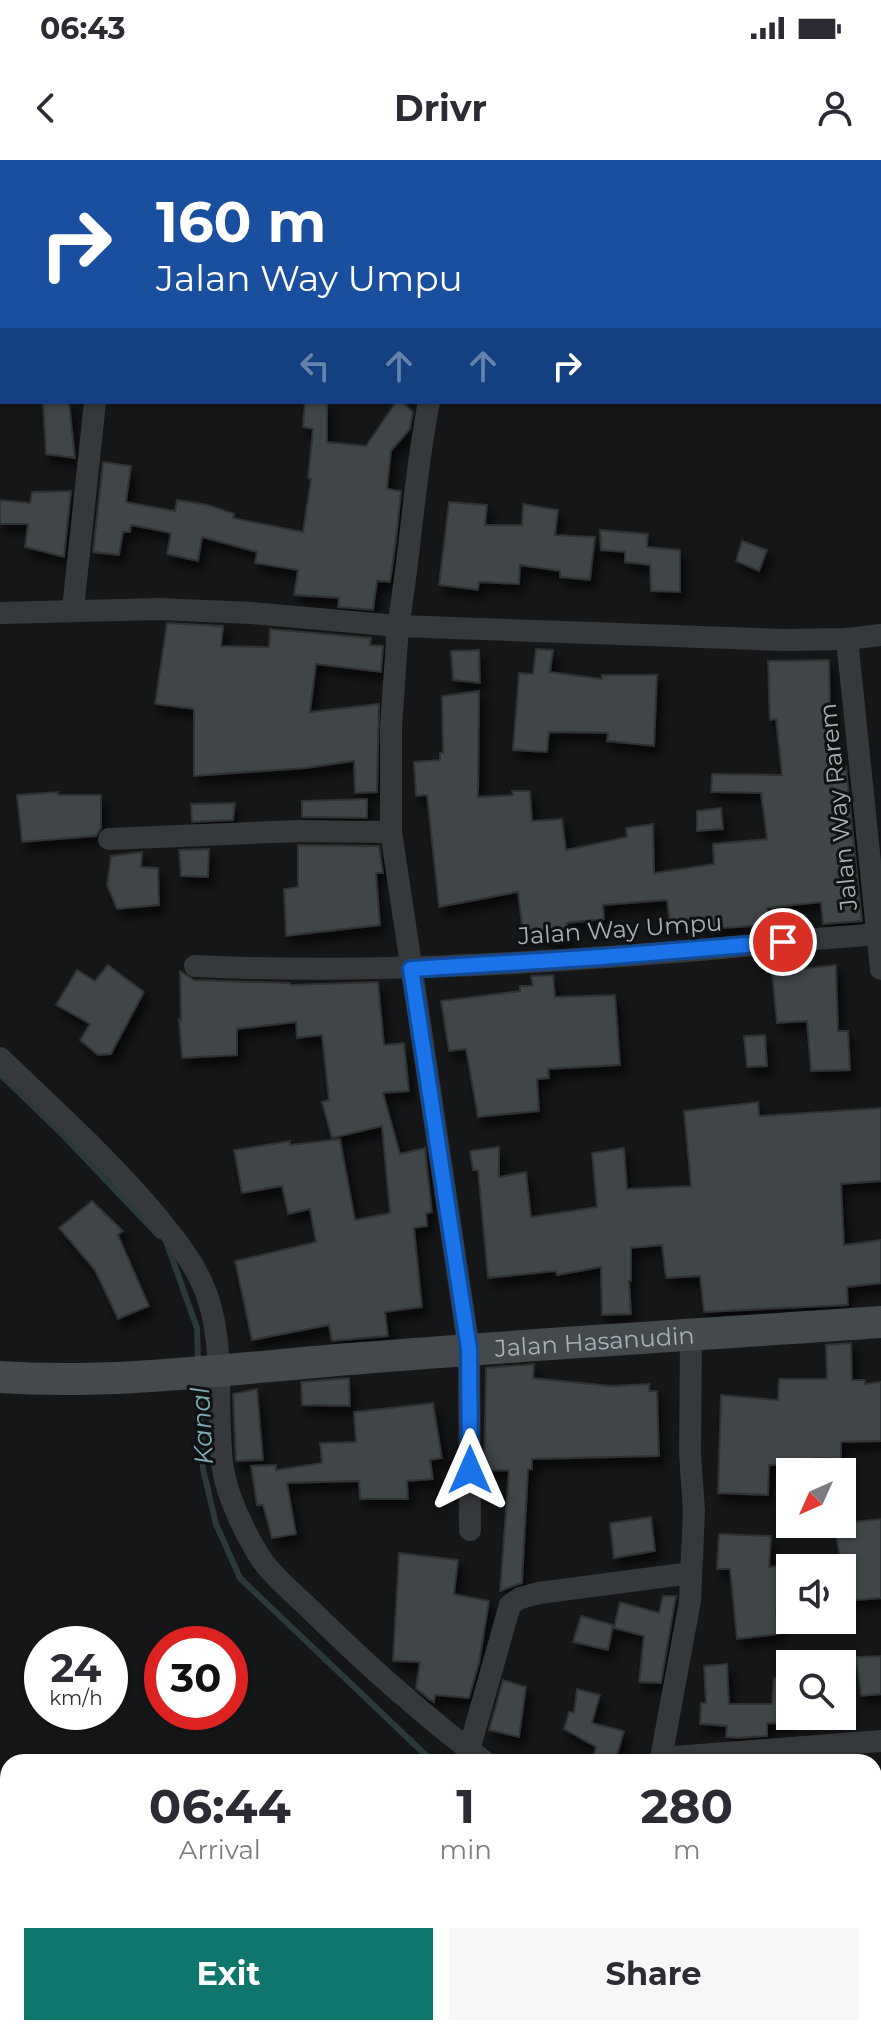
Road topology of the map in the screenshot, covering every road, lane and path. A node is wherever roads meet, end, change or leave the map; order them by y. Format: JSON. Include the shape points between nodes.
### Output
{"nodes":[{"id":1,"x":95,"y":404,"type":"edge"},
{"id":2,"x":429,"y":404,"type":"edge"},
{"id":3,"x":73,"y":609,"type":"junction"},
{"id":4,"x":0,"y":613,"type":"edge"},
{"id":5,"x":398,"y":626,"type":"junction"},
{"id":6,"x":881,"y":635,"type":"edge"},
{"id":7,"x":847,"y":639,"type":"junction"},
{"id":8,"x":391,"y":832,"type":"junction"},
{"id":9,"x":109,"y":839,"type":"dead end"},
{"id":10,"x":879,"y":934,"type":"edge"},
{"id":11,"x":195,"y":966,"type":"dead end"},
{"id":12,"x":411,"y":969,"type":"junction"},
{"id":13,"x":881,"y":969,"type":"edge"},
{"id":14,"x":0,"y":1058,"type":"edge"},
{"id":15,"x":881,"y":1322,"type":"edge"},
{"id":16,"x":691,"y":1335,"type":"junction"},
{"id":17,"x":469,"y":1349,"type":"junction"},
{"id":18,"x":215,"y":1370,"type":"junction"},
{"id":19,"x":0,"y":1377,"type":"edge"},
{"id":20,"x":470,"y":1530,"type":"dead end"},
{"id":21,"x":691,"y":1573,"type":"junction"},
{"id":22,"x":881,"y":1741,"type":"edge"},
{"id":23,"x":474,"y":1754,"type":"edge"},
{"id":24,"x":477,"y":1754,"type":"edge"},
{"id":25,"x":662,"y":1754,"type":"edge"},
{"id":26,"x":730,"y":1754,"type":"edge"}],
"edges":[{"from":1,"to":3,"type":"street"},
{"from":2,"to":5,"type":"street"},
{"from":3,"to":4,"type":"street"},
{"from":3,"to":5,"type":"street","via":[[252,613]]},
{"from":5,"to":7,"type":"street"},
{"from":5,"to":8,"type":"street"},
{"from":6,"to":7,"type":"street"},
{"from":7,"to":10,"type":"street","name":"Jalan Way Rarem"},
{"from":8,"to":9,"type":"street"},
{"from":8,"to":12,"type":"street"},
{"from":10,"to":12,"type":"street","name":"Jalan Way Umpu"},
{"from":10,"to":13,"type":"street","name":"Jalan Way Rarem"},
{"from":11,"to":12,"type":"street","name":"Jalan Way Umpu"},
{"from":12,"to":17,"type":"street"},
{"from":14,"to":18,"type":"street","via":[[108,1162],[172,1235],[203,1283],[212,1316]]},
{"from":15,"to":16,"type":"main road","name":"Jalan Hasanudin"},
{"from":16,"to":17,"type":"main road","name":"Jalan Hasanudin"},
{"from":16,"to":21,"type":"street"},
{"from":17,"to":18,"type":"main road","name":"Jalan Hasanudin"},
{"from":17,"to":20,"type":"street"},
{"from":18,"to":19,"type":"main road","name":"Jalan Hasanudin","via":[[81,1380]]},
{"from":18,"to":23,"type":"street","via":[[223,1470],[237,1511],[266,1565],[344,1643]]},
{"from":21,"to":24,"type":"street","via":[[554,1590],[510,1605]]},
{"from":21,"to":25,"type":"street"},
{"from":22,"to":26,"type":"street"}]}
